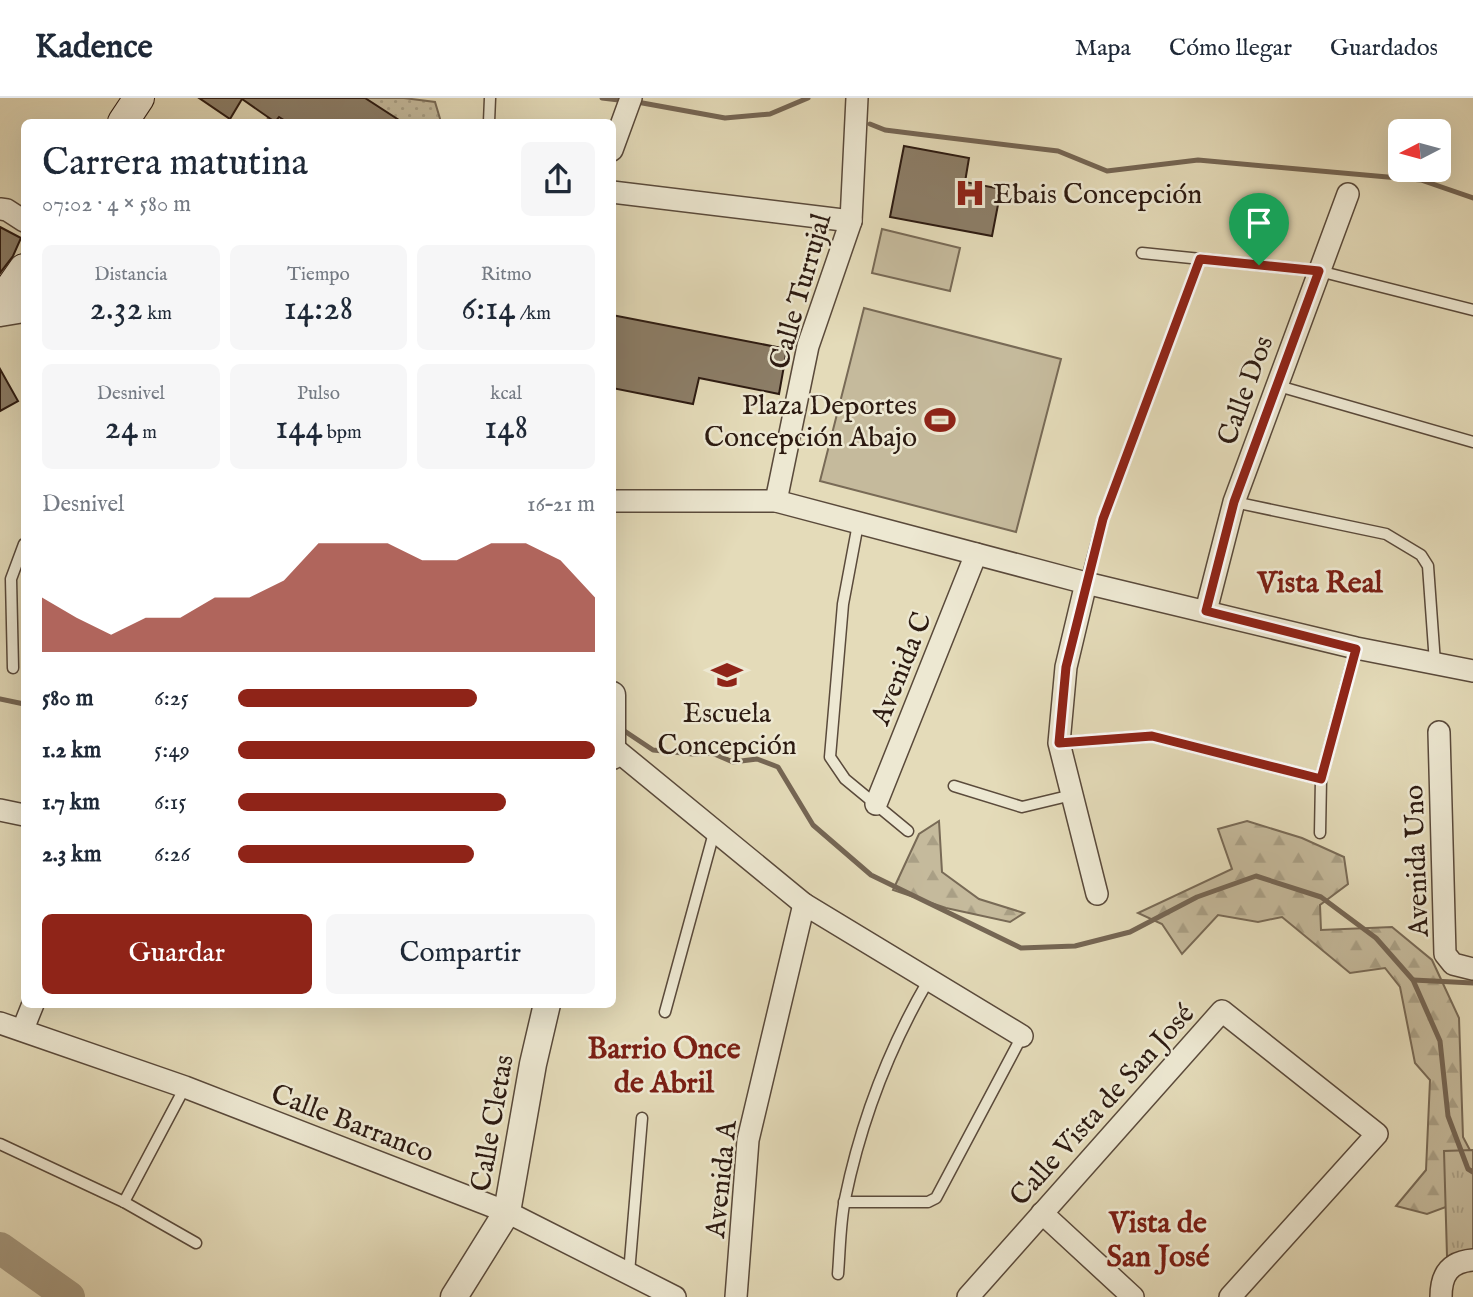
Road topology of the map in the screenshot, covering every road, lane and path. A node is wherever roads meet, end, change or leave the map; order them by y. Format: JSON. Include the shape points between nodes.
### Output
{"nodes":[{"id":1,"x":139,"y":98,"type":"edge"},
{"id":2,"x":490,"y":98,"type":"edge"},
{"id":3,"x":631,"y":98,"type":"edge"},
{"id":4,"x":858,"y":98,"type":"edge"},
{"id":5,"x":125,"y":119,"type":"edge"},
{"id":6,"x":489,"y":119,"type":"edge"},
{"id":7,"x":616,"y":139,"type":"edge"},
{"id":8,"x":616,"y":192,"type":"edge"},
{"id":9,"x":1348,"y":194,"type":"dead end"},
{"id":10,"x":0,"y":209,"type":"edge"},
{"id":11,"x":21,"y":219,"type":"edge"},
{"id":12,"x":851,"y":221,"type":"junction"},
{"id":13,"x":1142,"y":253,"type":"dead end"},
{"id":14,"x":1200,"y":259,"type":"junction"},
{"id":15,"x":1319,"y":271,"type":"junction"},
{"id":16,"x":21,"y":273,"type":"edge"},
{"id":17,"x":0,"y":303,"type":"edge"},
{"id":18,"x":21,"y":310,"type":"edge"},
{"id":19,"x":1473,"y":310,"type":"edge"},
{"id":20,"x":0,"y":313,"type":"edge"},
{"id":21,"x":1275,"y":385,"type":"junction"},
{"id":22,"x":1473,"y":442,"type":"edge"},
{"id":23,"x":616,"y":501,"type":"edge"},
{"id":24,"x":776,"y":501,"type":"junction"},
{"id":25,"x":1234,"y":502,"type":"junction"},
{"id":26,"x":858,"y":524,"type":"junction"},
{"id":27,"x":21,"y":550,"type":"edge"},
{"id":28,"x":976,"y":554,"type":"junction"},
{"id":29,"x":6,"y":579,"type":"edge"},
{"id":30,"x":1086,"y":583,"type":"junction"},
{"id":31,"x":1206,"y":611,"type":"junction"},
{"id":32,"x":1356,"y":649,"type":"junction"},
{"id":33,"x":1435,"y":663,"type":"junction"},
{"id":34,"x":13,"y":668,"type":"dead end"},
{"id":35,"x":1473,"y":671,"type":"edge"},
{"id":36,"x":1439,"y":732,"type":"dead end"},
{"id":37,"x":1059,"y":743,"type":"junction"},
{"id":38,"x":616,"y":755,"type":"edge"},
{"id":39,"x":1321,"y":779,"type":"junction"},
{"id":40,"x":954,"y":786,"type":"dead end"},
{"id":41,"x":1072,"y":795,"type":"junction"},
{"id":42,"x":876,"y":804,"type":"junction"},
{"id":43,"x":0,"y":810,"type":"edge"},
{"id":44,"x":21,"y":814,"type":"edge"},
{"id":45,"x":715,"y":829,"type":"junction"},
{"id":46,"x":908,"y":831,"type":"dead end"},
{"id":47,"x":1320,"y":833,"type":"dead end"},
{"id":48,"x":1097,"y":894,"type":"dead end"},
{"id":49,"x":804,"y":904,"type":"junction"},
{"id":50,"x":1473,"y":969,"type":"edge"},
{"id":51,"x":928,"y":981,"type":"junction"},
{"id":52,"x":31,"y":1008,"type":"edge"},
{"id":53,"x":546,"y":1008,"type":"edge"},
{"id":54,"x":665,"y":1012,"type":"dead end"},
{"id":55,"x":0,"y":1023,"type":"edge"},
{"id":56,"x":23,"y":1029,"type":"junction"},
{"id":57,"x":1022,"y":1036,"type":"joint"},
{"id":58,"x":185,"y":1087,"type":"junction"},
{"id":59,"x":642,"y":1118,"type":"dead end"},
{"id":60,"x":0,"y":1144,"type":"edge"},
{"id":61,"x":124,"y":1202,"type":"junction"},
{"id":62,"x":844,"y":1202,"type":"junction"},
{"id":63,"x":507,"y":1212,"type":"junction"},
{"id":64,"x":1042,"y":1213,"type":"junction"},
{"id":65,"x":196,"y":1243,"type":"dead end"},
{"id":66,"x":1473,"y":1260,"type":"edge"},
{"id":67,"x":629,"y":1273,"type":"junction"},
{"id":68,"x":838,"y":1274,"type":"dead end"},
{"id":69,"x":454,"y":1297,"type":"edge"},
{"id":70,"x":675,"y":1297,"type":"edge"},
{"id":71,"x":736,"y":1297,"type":"edge"},
{"id":72,"x":968,"y":1297,"type":"edge"},
{"id":73,"x":1133,"y":1297,"type":"edge"},
{"id":74,"x":1230,"y":1297,"type":"edge"},
{"id":75,"x":1441,"y":1297,"type":"edge"}],
"edges":[{"from":1,"to":5,"type":"main road"},
{"from":2,"to":6,"type":"lane"},
{"from":3,"to":7,"type":"street"},
{"from":4,"to":12,"type":"street","name":"Calle Turrujal"},
{"from":8,"to":12,"type":"street"},
{"from":9,"to":15,"type":"street","name":"Calle Dos"},
{"from":10,"to":11,"type":"street"},
{"from":12,"to":24,"type":"street","name":"Calle Turrujal","via":[[808,346]]},
{"from":13,"to":14,"type":"lane"},
{"from":14,"to":15,"type":"lane"},
{"from":14,"to":30,"type":"lane","via":[[1103,519]]},
{"from":15,"to":19,"type":"lane"},
{"from":15,"to":21,"type":"street","name":"Calle Dos"},
{"from":16,"to":17,"type":"main road"},
{"from":18,"to":20,"type":"street"},
{"from":21,"to":22,"type":"lane"},
{"from":21,"to":25,"type":"street","name":"Calle Dos"},
{"from":23,"to":24,"type":"street"},
{"from":24,"to":26,"type":"street"},
{"from":25,"to":31,"type":"street","name":"Calle Dos"},
{"from":25,"to":33,"type":"lane","via":[[1386,534],[1421,555],[1428,566]]},
{"from":26,"to":28,"type":"street"},
{"from":26,"to":42,"type":"lane","via":[[843,604],[830,757],[845,779]]},
{"from":27,"to":29,"type":"lane"},
{"from":28,"to":30,"type":"street"},
{"from":28,"to":42,"type":"street","name":"Avenida C"},
{"from":29,"to":34,"type":"lane"},
{"from":30,"to":31,"type":"street"},
{"from":30,"to":37,"type":"street","via":[[1066,667]]},
{"from":31,"to":32,"type":"street"},
{"from":32,"to":33,"type":"street"},
{"from":32,"to":39,"type":"lane"},
{"from":33,"to":35,"type":"street"},
{"from":36,"to":50,"type":"street","name":"Avenida Uno","via":[[1445,954],[1453,964]]},
{"from":37,"to":39,"type":"lane","via":[[1152,736]]},
{"from":37,"to":41,"type":"street"},
{"from":38,"to":45,"type":"street"},
{"from":39,"to":47,"type":"lane"},
{"from":40,"to":41,"type":"lane","via":[[1022,807]]},
{"from":41,"to":48,"type":"street"},
{"from":42,"to":46,"type":"lane"},
{"from":43,"to":44,"type":"street"},
{"from":45,"to":49,"type":"street"},
{"from":45,"to":54,"type":"lane"},
{"from":49,"to":51,"type":"street"},
{"from":49,"to":71,"type":"street","name":"Avenida A","via":[[748,1140]]},
{"from":51,"to":57,"type":"street"},
{"from":51,"to":62,"type":"lane","via":[[882,1070]]},
{"from":52,"to":56,"type":"street"},
{"from":53,"to":63,"type":"street","name":"Calle Cletas"},
{"from":55,"to":56,"type":"street","name":"Calle Barranco"},
{"from":56,"to":58,"type":"street","name":"Calle Barranco"},
{"from":57,"to":62,"type":"lane","via":[[936,1198],[928,1202]]},
{"from":58,"to":61,"type":"lane"},
{"from":58,"to":63,"type":"street","name":"Calle Barranco"},
{"from":59,"to":67,"type":"lane"},
{"from":60,"to":61,"type":"lane"},
{"from":61,"to":65,"type":"lane"},
{"from":62,"to":68,"type":"lane"},
{"from":63,"to":67,"type":"street","name":"Calle Barranco"},
{"from":63,"to":69,"type":"street"},
{"from":64,"to":72,"type":"street","name":"Calle Vista de San José"},
{"from":64,"to":73,"type":"street"},
{"from":64,"to":74,"type":"street","name":"Calle Vista de San José","via":[[1222,1011],[1377,1135]]},
{"from":66,"to":75,"type":"street","via":[[1450,1268],[1441,1279]]},
{"from":67,"to":70,"type":"street","name":"Calle Barranco"}]}
